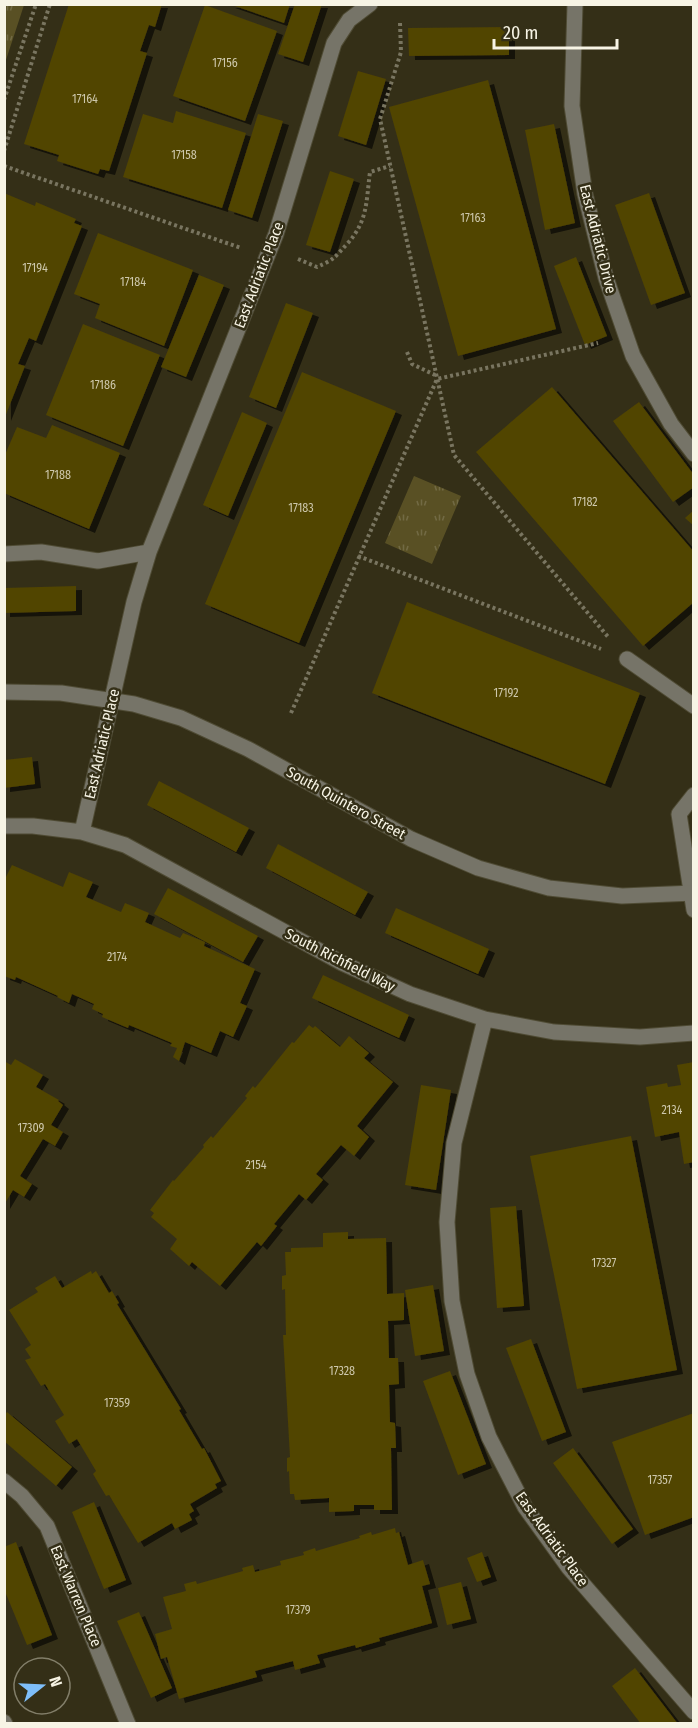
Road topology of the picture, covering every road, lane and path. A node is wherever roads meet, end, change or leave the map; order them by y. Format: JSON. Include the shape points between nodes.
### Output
{"nodes":[{"id":1,"x":36,"y":4,"type":"edge"},
{"id":2,"x":50,"y":4,"type":"edge"},
{"id":3,"x":370,"y":4,"type":"edge"},
{"id":4,"x":575,"y":4,"type":"edge"},
{"id":5,"x":400,"y":23,"type":"dead end"},
{"id":6,"x":4,"y":100,"type":"edge"},
{"id":7,"x":4,"y":151,"type":"edge"},
{"id":8,"x":4,"y":166,"type":"edge"},
{"id":9,"x":390,"y":166,"type":"junction"},
{"id":10,"x":241,"y":249,"type":"dead end"},
{"id":11,"x":295,"y":257,"type":"dead end"},
{"id":12,"x":608,"y":341,"type":"dead end"},
{"id":13,"x":407,"y":352,"type":"dead end"},
{"id":14,"x":436,"y":377,"type":"junction"},
{"id":15,"x":693,"y":454,"type":"edge"},
{"id":16,"x":149,"y":552,"type":"junction"},
{"id":17,"x":4,"y":554,"type":"edge"},
{"id":18,"x":358,"y":556,"type":"junction"},
{"id":19,"x":627,"y":659,"type":"junction"},
{"id":20,"x":4,"y":692,"type":"edge"},
{"id":21,"x":112,"y":700,"type":"junction"},
{"id":22,"x":693,"y":706,"type":"edge"},
{"id":23,"x":291,"y":714,"type":"dead end"},
{"id":24,"x":693,"y":795,"type":"edge"},
{"id":25,"x":4,"y":826,"type":"edge"},
{"id":26,"x":82,"y":832,"type":"junction"},
{"id":27,"x":692,"y":893,"type":"edge"},
{"id":28,"x":693,"y":910,"type":"edge"},
{"id":29,"x":485,"y":1019,"type":"junction"},
{"id":30,"x":693,"y":1033,"type":"edge"},
{"id":31,"x":4,"y":1481,"type":"edge"},
{"id":32,"x":693,"y":1712,"type":"edge"},
{"id":33,"x":128,"y":1724,"type":"edge"}],
"edges":[{"from":1,"to":6,"type":"path"},
{"from":2,"to":7,"type":"path"},
{"from":3,"to":16,"type":"street","name":"East Adriatic Place","via":[[349,20],[334,43],[276,234]]},
{"from":4,"to":15,"type":"street","name":"East Adriatic Drive","via":[[572,106],[585,194],[606,278],[633,356],[671,424]]},
{"from":5,"to":9,"type":"path","via":[[401,52],[380,119]]},
{"from":8,"to":10,"type":"path"},
{"from":9,"to":11,"type":"path","via":[[370,172],[359,231],[334,260],[317,267]]},
{"from":9,"to":14,"type":"path"},
{"from":12,"to":14,"type":"path"},
{"from":13,"to":14,"type":"path","via":[[412,364]]},
{"from":14,"to":18,"type":"path"},
{"from":14,"to":19,"type":"path","via":[[454,455]]},
{"from":16,"to":17,"type":"street","via":[[98,561],[42,552]]},
{"from":16,"to":21,"type":"street","name":"East Adriatic Place"},
{"from":18,"to":19,"type":"path"},
{"from":18,"to":23,"type":"path"},
{"from":19,"to":22,"type":"street"},
{"from":20,"to":21,"type":"street","name":"South Quintero Street","via":[[61,693]]},
{"from":21,"to":26,"type":"street","name":"East Adriatic Place"},
{"from":21,"to":27,"type":"street","name":"South Quintero Street","via":[[181,718],[248,749],[411,839],[478,868],[549,888],[622,896]]},
{"from":24,"to":27,"type":"street","via":[[679,814]]},
{"from":25,"to":26,"type":"street","name":"South Richfield Way","via":[[33,825]]},
{"from":26,"to":29,"type":"street","name":"South Richfield Way","via":[[125,845],[342,963],[410,994]]},
{"from":27,"to":28,"type":"street"},
{"from":29,"to":30,"type":"street","name":"South Richfield Way","via":[[554,1032],[640,1037]]},
{"from":29,"to":32,"type":"street","name":"East Adriatic Place","via":[[454,1143],[447,1222],[452,1300],[467,1374],[489,1437],[525,1507],[569,1568]]},
{"from":31,"to":33,"type":"street","name":"East Warren Place","via":[[47,1526]]}]}
